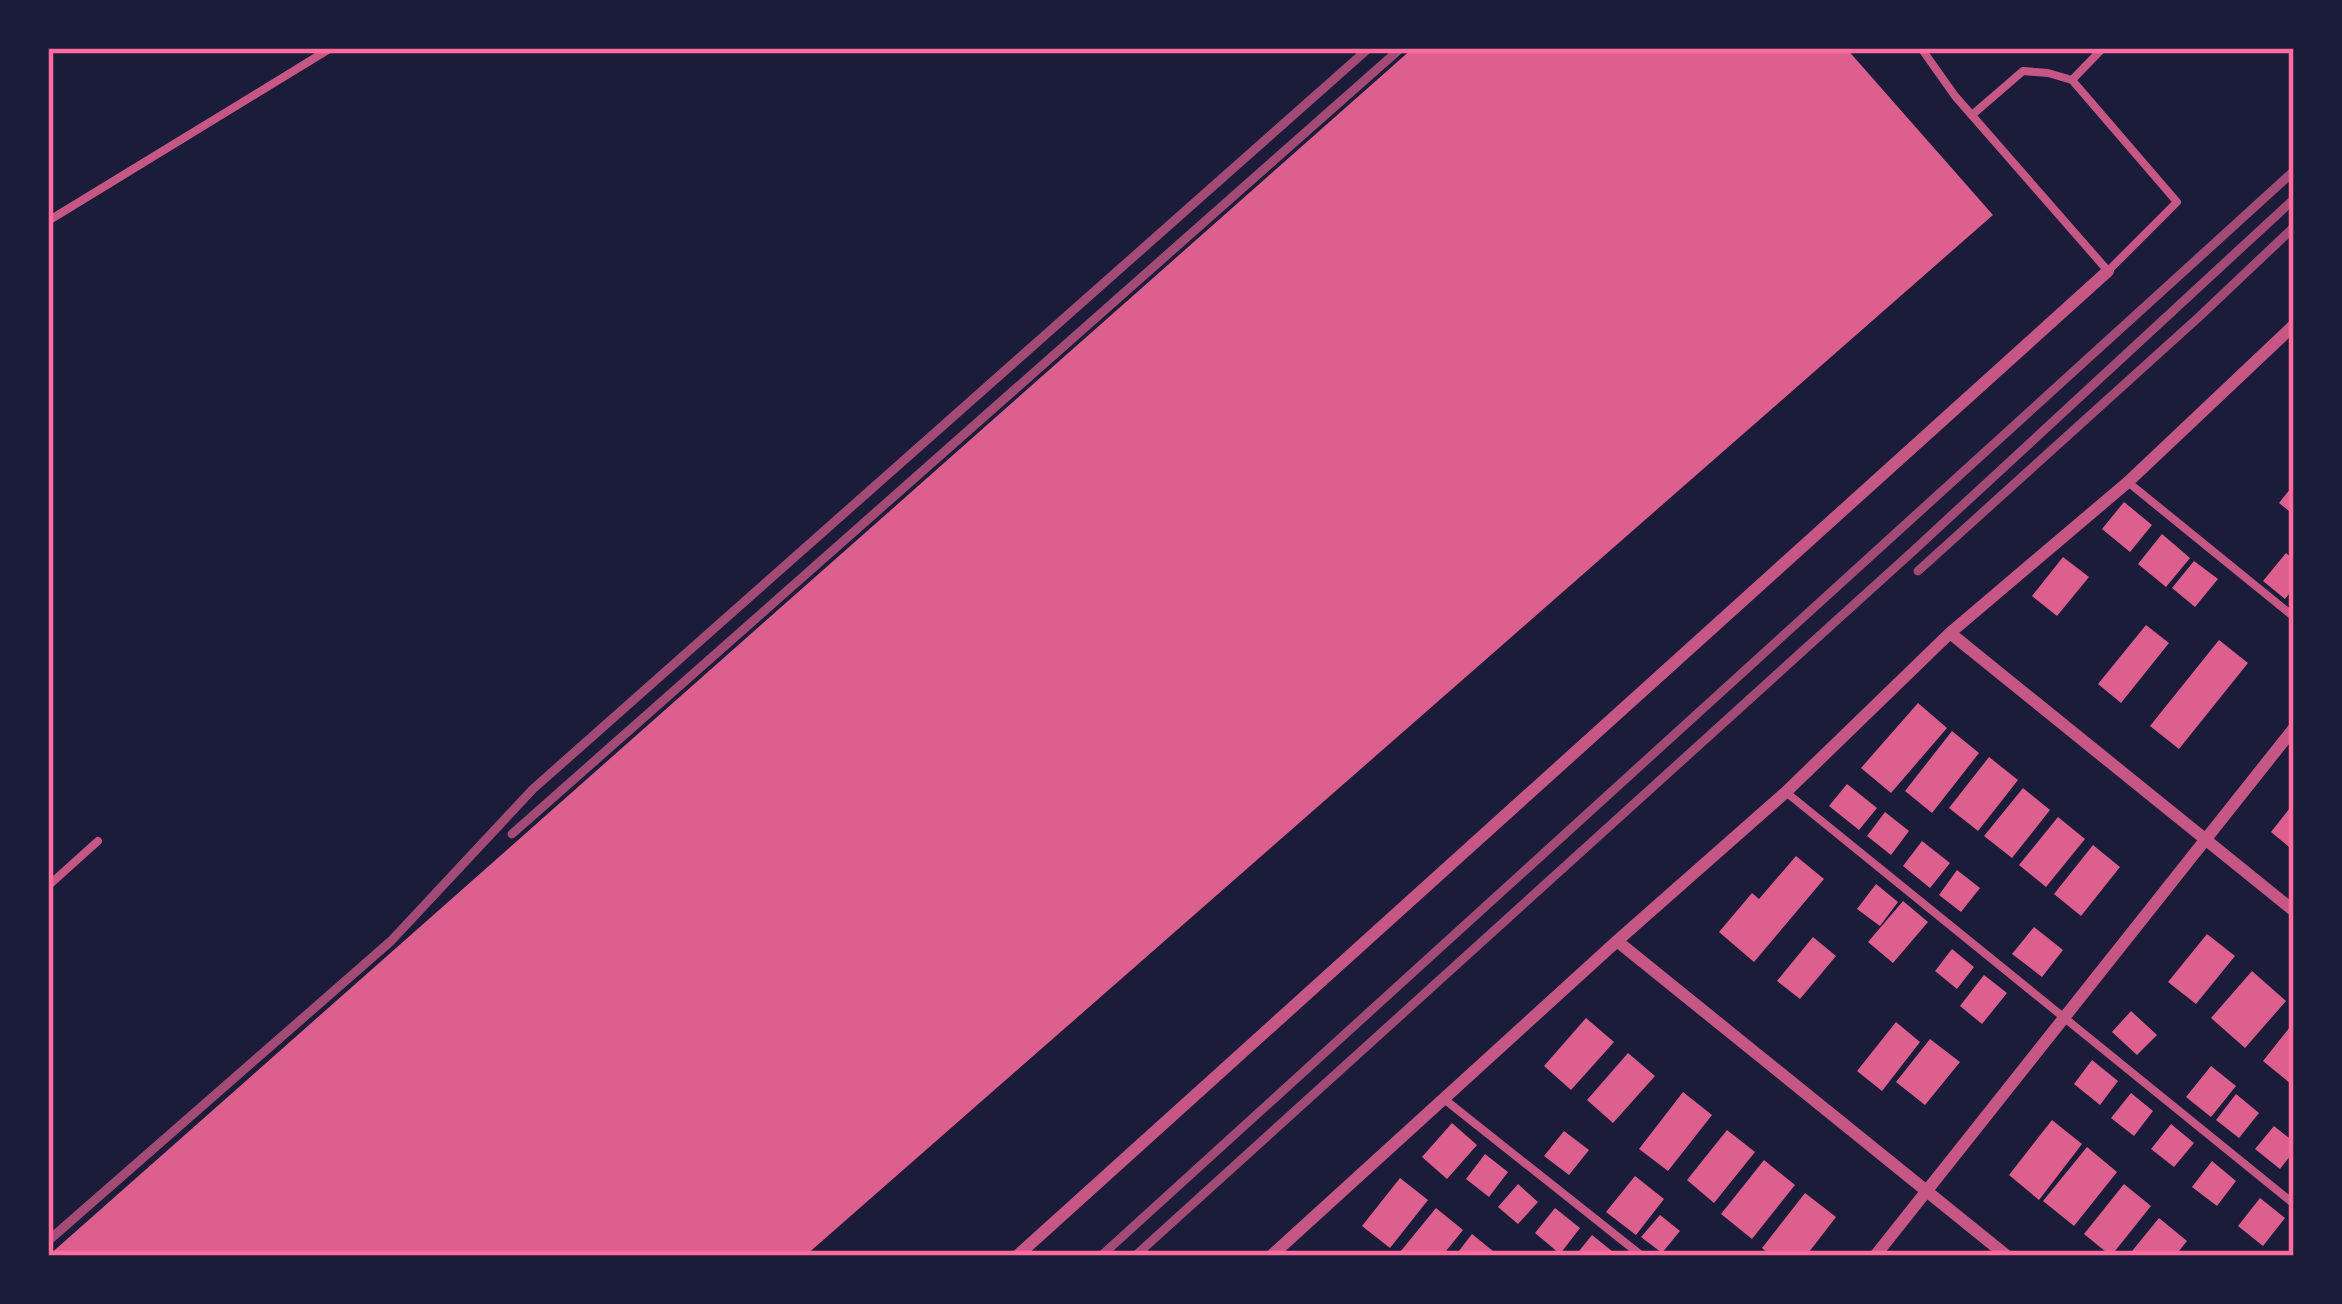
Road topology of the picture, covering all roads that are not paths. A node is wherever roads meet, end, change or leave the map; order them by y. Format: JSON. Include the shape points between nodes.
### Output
{"nodes":[{"id":1,"x":331,"y":48,"type":"edge"},
{"id":2,"x":1921,"y":48,"type":"edge"},
{"id":3,"x":2103,"y":48,"type":"edge"},
{"id":4,"x":2072,"y":80,"type":"junction"},
{"id":5,"x":1972,"y":115,"type":"junction"},
{"id":6,"x":48,"y":221,"type":"edge"},
{"id":7,"x":2108,"y":271,"type":"junction"},
{"id":8,"x":2293,"y":329,"type":"edge"},
{"id":9,"x":2128,"y":482,"type":"junction"},
{"id":10,"x":2294,"y":617,"type":"edge"},
{"id":11,"x":1950,"y":633,"type":"junction"},
{"id":12,"x":2294,"y":728,"type":"edge"},
{"id":13,"x":1786,"y":792,"type":"junction"},
{"id":14,"x":2205,"y":839,"type":"junction"},
{"id":15,"x":98,"y":841,"type":"dead end"},
{"id":16,"x":48,"y":886,"type":"edge"},
{"id":17,"x":2294,"y":911,"type":"edge"},
{"id":18,"x":1617,"y":941,"type":"junction"},
{"id":19,"x":2065,"y":1017,"type":"junction"},
{"id":20,"x":1443,"y":1098,"type":"junction"},
{"id":21,"x":1927,"y":1190,"type":"junction"},
{"id":22,"x":2294,"y":1204,"type":"edge"},
{"id":23,"x":1279,"y":1254,"type":"edge"},
{"id":24,"x":1017,"y":1256,"type":"edge"},
{"id":25,"x":1642,"y":1256,"type":"edge"},
{"id":26,"x":1875,"y":1256,"type":"edge"},
{"id":27,"x":2008,"y":1256,"type":"edge"}],
"edges":[{"from":1,"to":6,"type":"lane"},
{"from":2,"to":5,"type":"lane"},
{"from":3,"to":4,"type":"lane"},
{"from":4,"to":5,"type":"lane","via":[[2023,70]]},
{"from":4,"to":7,"type":"lane","via":[[2177,202]]},
{"from":5,"to":7,"type":"lane"},
{"from":7,"to":24,"type":"street"},
{"from":8,"to":9,"type":"street"},
{"from":9,"to":10,"type":"lane"},
{"from":9,"to":11,"type":"street"},
{"from":11,"to":13,"type":"street"},
{"from":11,"to":14,"type":"street"},
{"from":12,"to":14,"type":"street"},
{"from":13,"to":18,"type":"street"},
{"from":13,"to":19,"type":"lane"},
{"from":14,"to":17,"type":"street"},
{"from":14,"to":19,"type":"street"},
{"from":15,"to":16,"type":"lane"},
{"from":18,"to":20,"type":"street"},
{"from":18,"to":21,"type":"street"},
{"from":19,"to":21,"type":"street"},
{"from":19,"to":22,"type":"lane"},
{"from":20,"to":23,"type":"street"},
{"from":20,"to":25,"type":"lane"},
{"from":21,"to":26,"type":"street"},
{"from":21,"to":27,"type":"street"}]}
